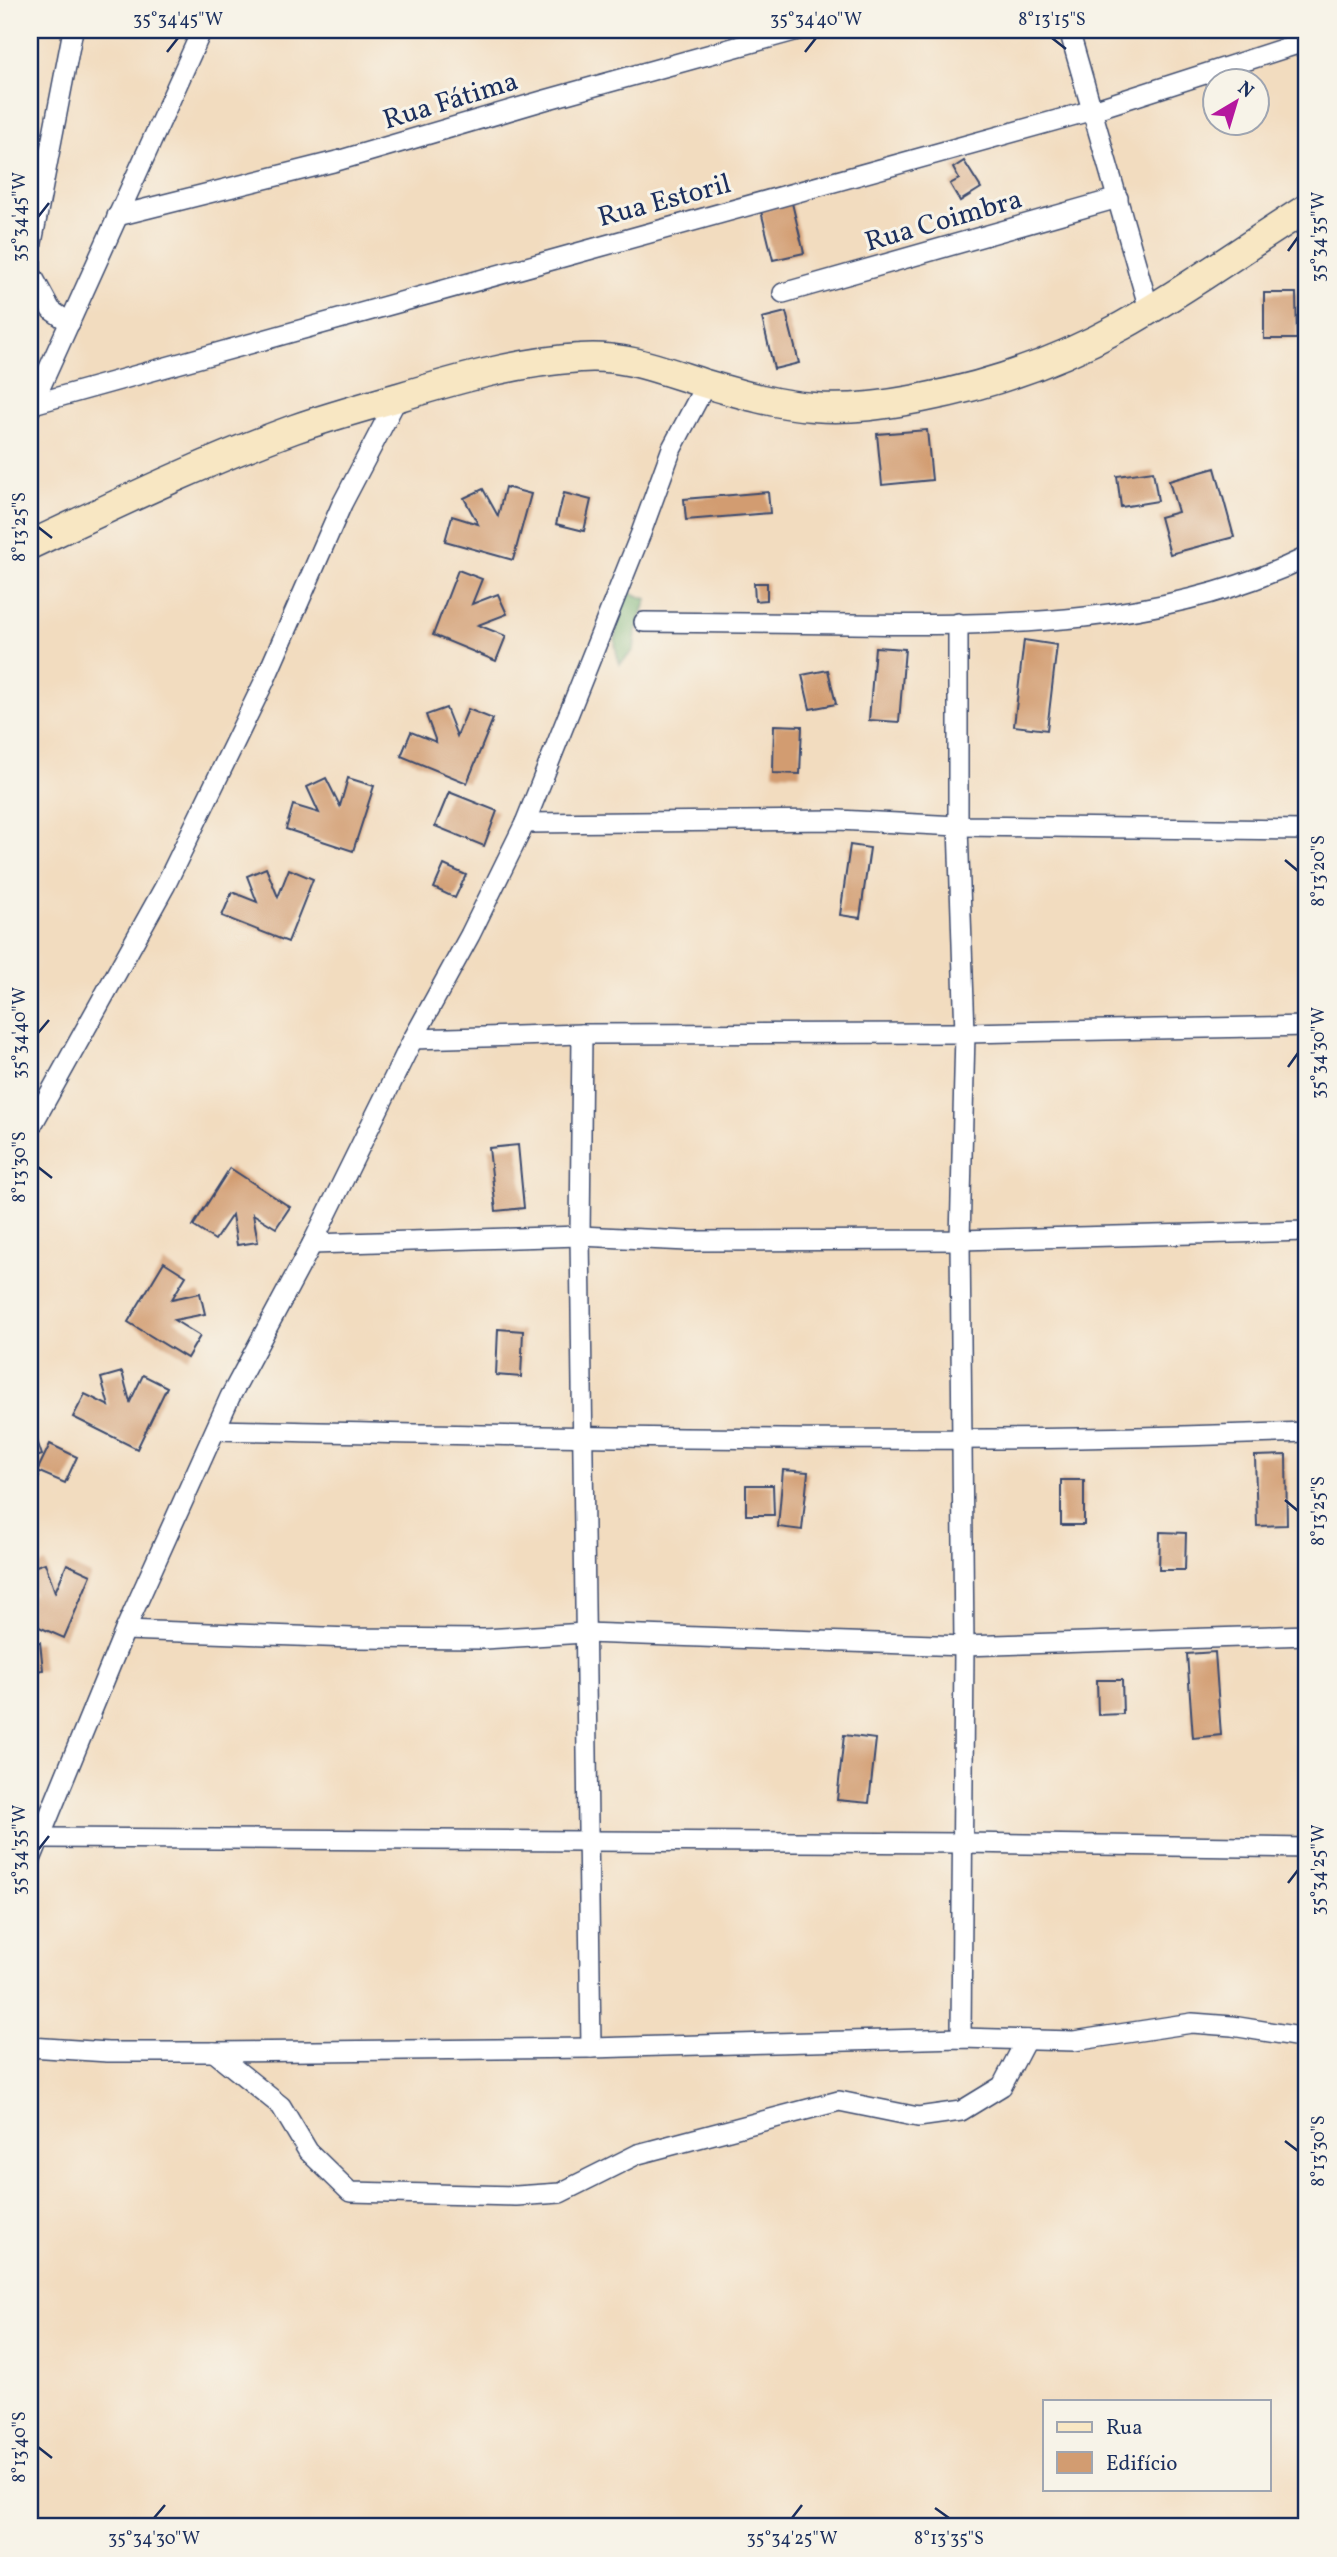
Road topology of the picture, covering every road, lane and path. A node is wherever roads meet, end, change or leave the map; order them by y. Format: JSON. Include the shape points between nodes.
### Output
{"nodes":[{"id":1,"x":74,"y":30,"type":"edge"},
{"id":2,"x":204,"y":30,"type":"edge"},
{"id":3,"x":798,"y":30,"type":"edge"},
{"id":4,"x":1069,"y":30,"type":"edge"},
{"id":5,"x":1307,"y":41,"type":"edge"},
{"id":6,"x":1093,"y":110,"type":"junction"},
{"id":7,"x":1118,"y":198,"type":"junction"},
{"id":8,"x":1307,"y":208,"type":"edge"},
{"id":9,"x":117,"y":216,"type":"junction"},
{"id":10,"x":783,"y":293,"type":"dead end"},
{"id":11,"x":1149,"y":309,"type":"junction"},
{"id":12,"x":70,"y":323,"type":"junction"},
{"id":13,"x":706,"y":384,"type":"junction"},
{"id":14,"x":398,"y":397,"type":"junction"},
{"id":15,"x":32,"y":407,"type":"edge"},
{"id":16,"x":30,"y":545,"type":"edge"},
{"id":17,"x":1307,"y":557,"type":"edge"},
{"id":18,"x":644,"y":622,"type":"dead end"},
{"id":19,"x":958,"y":623,"type":"junction"},
{"id":20,"x":525,"y":823,"type":"junction"},
{"id":21,"x":958,"y":826,"type":"junction"},
{"id":22,"x":1307,"y":830,"type":"edge"},
{"id":23,"x":1307,"y":1026,"type":"edge"},
{"id":24,"x":965,"y":1033,"type":"junction"},
{"id":25,"x":582,"y":1034,"type":"junction"},
{"id":26,"x":413,"y":1039,"type":"junction"},
{"id":27,"x":30,"y":1129,"type":"edge"},
{"id":28,"x":1307,"y":1231,"type":"edge"},
{"id":29,"x":580,"y":1237,"type":"junction"},
{"id":30,"x":960,"y":1240,"type":"junction"},
{"id":31,"x":312,"y":1244,"type":"junction"},
{"id":32,"x":216,"y":1430,"type":"junction"},
{"id":33,"x":1307,"y":1432,"type":"edge"},
{"id":34,"x":584,"y":1437,"type":"junction"},
{"id":35,"x":961,"y":1440,"type":"junction"},
{"id":36,"x":125,"y":1630,"type":"junction"},
{"id":37,"x":585,"y":1633,"type":"junction"},
{"id":38,"x":1307,"y":1635,"type":"edge"},
{"id":39,"x":964,"y":1646,"type":"junction"},
{"id":40,"x":40,"y":1838,"type":"junction"},
{"id":41,"x":589,"y":1840,"type":"junction"},
{"id":42,"x":964,"y":1843,"type":"junction"},
{"id":43,"x":1307,"y":1848,"type":"edge"},
{"id":44,"x":30,"y":1862,"type":"edge"},
{"id":45,"x":961,"y":2038,"type":"junction"},
{"id":46,"x":1307,"y":2038,"type":"edge"},
{"id":47,"x":1026,"y":2040,"type":"junction"},
{"id":48,"x":30,"y":2047,"type":"edge"},
{"id":49,"x":591,"y":2048,"type":"junction"},
{"id":50,"x":214,"y":2052,"type":"junction"}],
"edges":[{"from":1,"to":12,"type":"street","via":[[31,248],[31,273],[51,310]]},
{"from":2,"to":9,"type":"street"},
{"from":3,"to":9,"type":"street","name":"Rua Fátima","via":[[337,161]]},
{"from":4,"to":6,"type":"street"},
{"from":5,"to":6,"type":"street","name":"Rua Estoril"},
{"from":6,"to":7,"type":"street"},
{"from":6,"to":15,"type":"street","name":"Rua Estoril"},
{"from":7,"to":10,"type":"street","name":"Rua Coimbra"},
{"from":7,"to":11,"type":"street"},
{"from":8,"to":11,"type":"main road"},
{"from":9,"to":12,"type":"street"},
{"from":11,"to":13,"type":"main road","via":[[1088,343],[1006,377],[860,409],[790,405]]},
{"from":12,"to":15,"type":"street"},
{"from":13,"to":14,"type":"main road","via":[[668,370],[598,357],[501,369]]},
{"from":13,"to":20,"type":"street","via":[[672,447]]},
{"from":14,"to":16,"type":"main road","via":[[293,430]]},
{"from":14,"to":27,"type":"street","via":[[342,503],[264,682],[165,886]]},
{"from":17,"to":19,"type":"street","via":[[1255,581],[1160,606],[1078,619]]},
{"from":18,"to":19,"type":"street"},
{"from":19,"to":21,"type":"street"},
{"from":20,"to":21,"type":"street","via":[[838,820]]},
{"from":20,"to":26,"type":"street"},
{"from":21,"to":22,"type":"street"},
{"from":21,"to":24,"type":"street"},
{"from":23,"to":24,"type":"street"},
{"from":24,"to":25,"type":"street"},
{"from":24,"to":30,"type":"street"},
{"from":25,"to":26,"type":"street"},
{"from":25,"to":29,"type":"street"},
{"from":26,"to":31,"type":"street"},
{"from":28,"to":30,"type":"street"},
{"from":29,"to":30,"type":"street"},
{"from":29,"to":31,"type":"street"},
{"from":29,"to":34,"type":"street"},
{"from":30,"to":35,"type":"street"},
{"from":31,"to":32,"type":"street"},
{"from":32,"to":34,"type":"street"},
{"from":32,"to":36,"type":"street"},
{"from":33,"to":35,"type":"street"},
{"from":34,"to":35,"type":"street"},
{"from":34,"to":37,"type":"street"},
{"from":35,"to":39,"type":"street"},
{"from":36,"to":37,"type":"street","via":[[366,1639]]},
{"from":36,"to":40,"type":"street"},
{"from":37,"to":39,"type":"street"},
{"from":37,"to":41,"type":"street"},
{"from":38,"to":39,"type":"street"},
{"from":39,"to":42,"type":"street"},
{"from":40,"to":41,"type":"street"},
{"from":40,"to":44,"type":"street"},
{"from":41,"to":42,"type":"street"},
{"from":41,"to":49,"type":"street"},
{"from":42,"to":43,"type":"street"},
{"from":42,"to":45,"type":"street"},
{"from":45,"to":47,"type":"street"},
{"from":45,"to":49,"type":"street"},
{"from":46,"to":47,"type":"street","via":[[1192,2023],[1074,2041]]},
{"from":47,"to":50,"type":"street","via":[[1002,2086],[961,2112],[918,2117],[839,2101],[638,2154],[560,2193],[516,2196],[349,2192],[308,2151],[281,2106]]},
{"from":48,"to":50,"type":"street"},
{"from":49,"to":50,"type":"street"}]}
